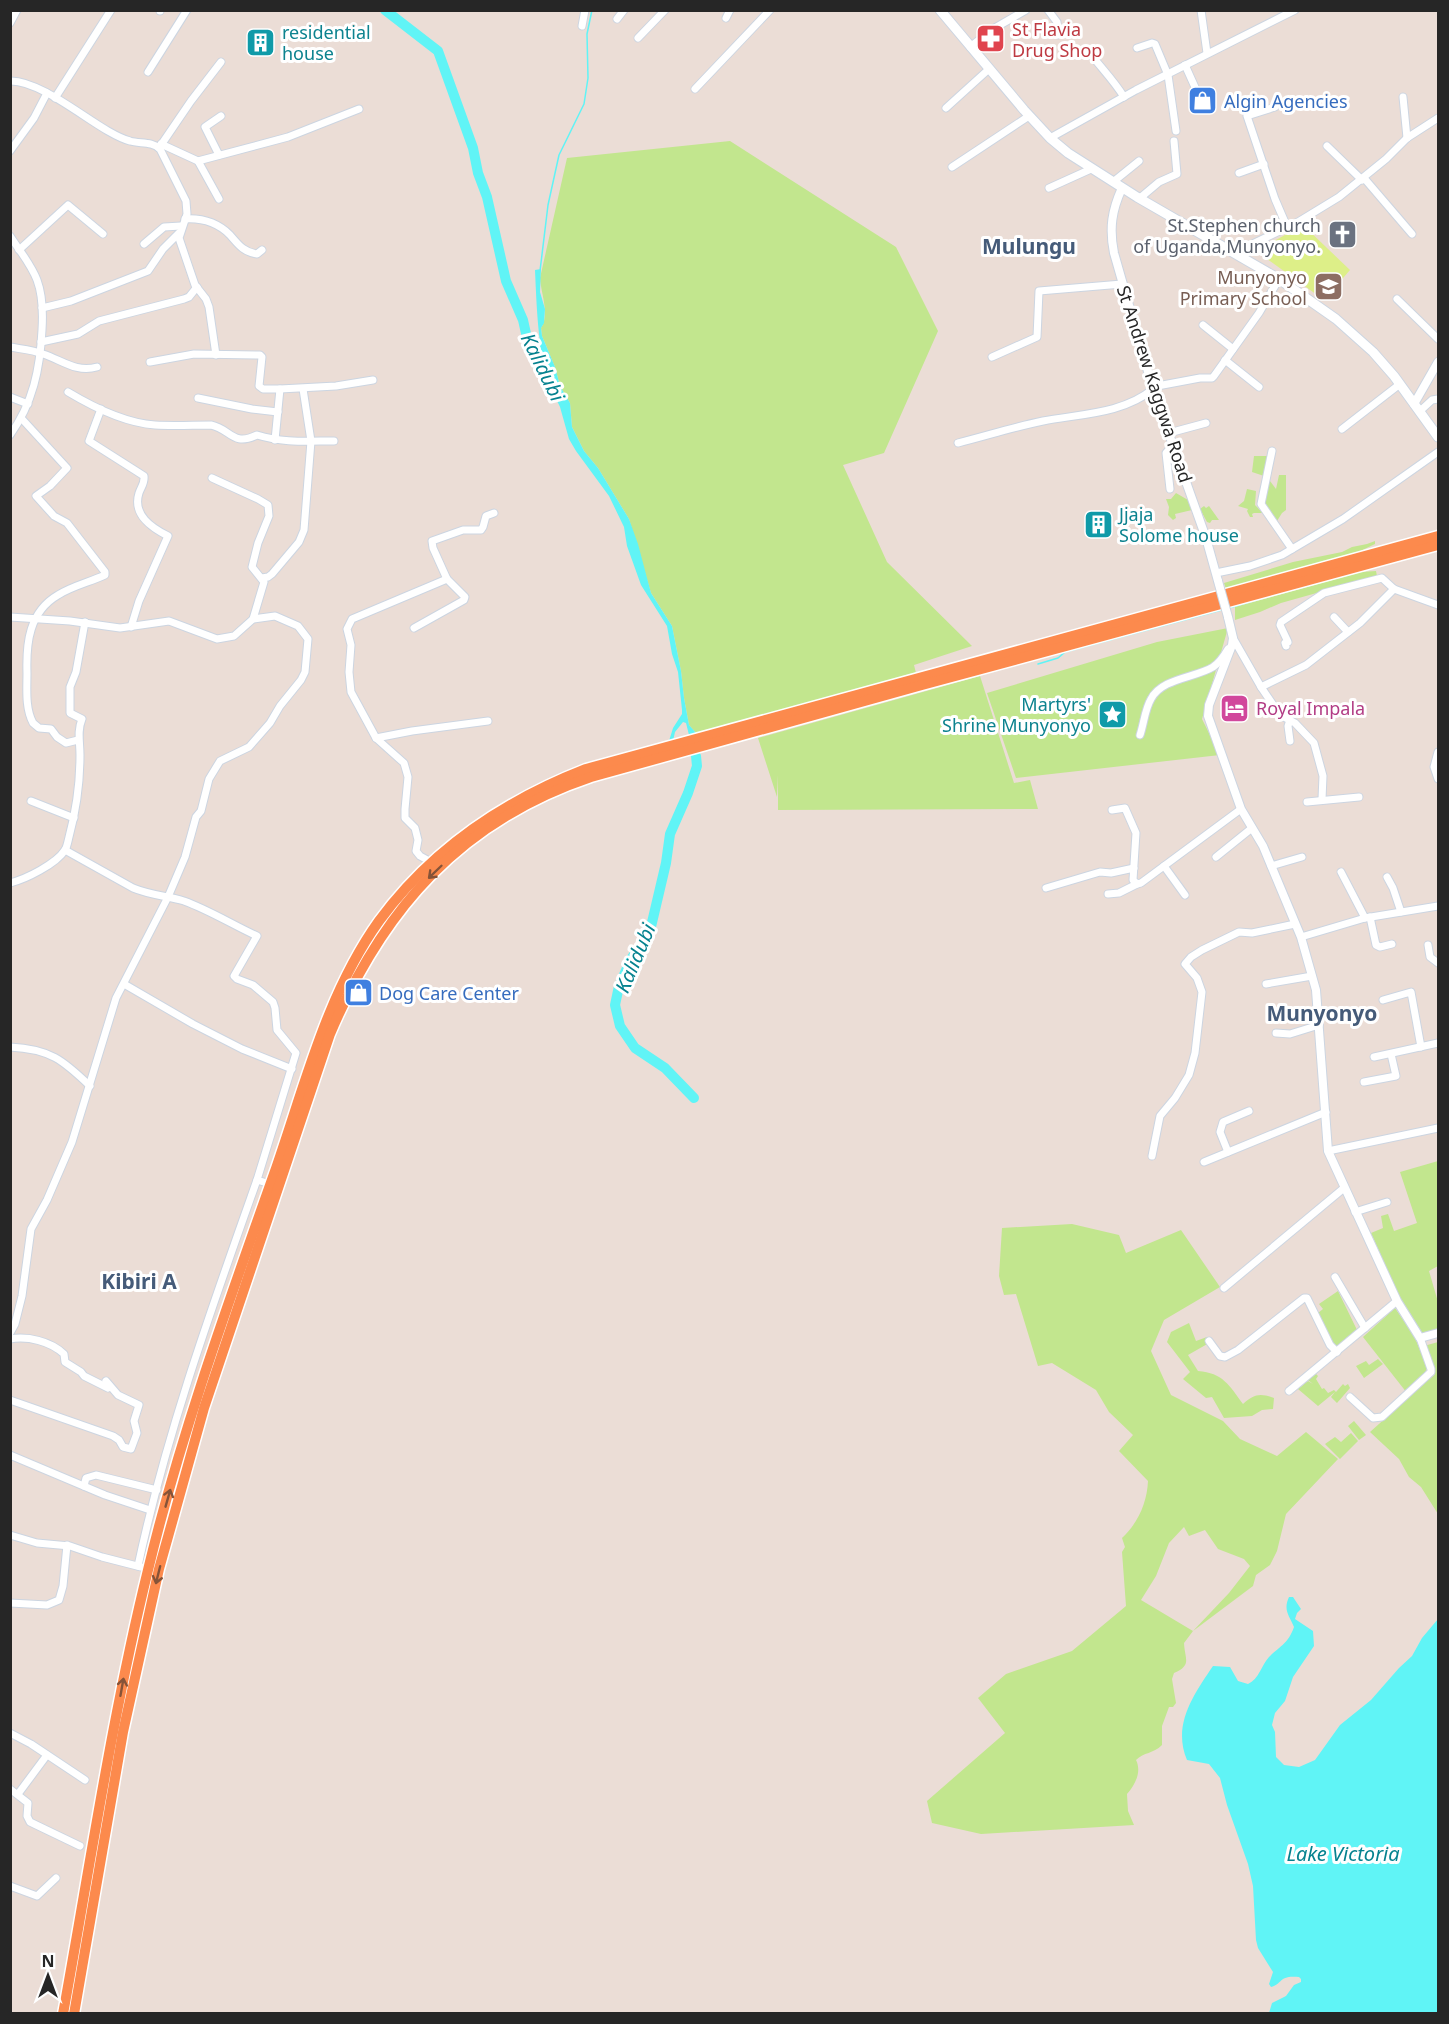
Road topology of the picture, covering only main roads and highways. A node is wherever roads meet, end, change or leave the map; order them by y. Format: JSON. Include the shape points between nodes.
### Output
{"nodes":[{"id":1,"x":940,"y":10,"type":"edge"},
{"id":2,"x":1438,"y":437,"type":"edge"},
{"id":3,"x":1438,"y":536,"type":"edge"},
{"id":4,"x":1438,"y":545,"type":"edge"},
{"id":5,"x":920,"y":681,"type":"junction"},
{"id":6,"x":588,"y":773,"type":"junction"},
{"id":7,"x":63,"y":2013,"type":"edge"},
{"id":8,"x":74,"y":2013,"type":"edge"}],
"edges":[{"from":1,"to":2,"type":"main road","via":[[1050,138],[1091,169],[1318,306],[1373,352]]},
{"from":3,"to":5,"type":"highway"},
{"from":4,"to":5,"type":"highway"},
{"from":5,"to":6,"type":"highway"},
{"from":7,"to":6,"type":"highway","one_way":true,"via":[[143,1568],[322,1033],[344,982],[379,921],[430,862],[515,801],[542,787]]},
{"from":6,"to":8,"type":"highway","one_way":true,"via":[[498,820],[467,842],[422,885],[371,951],[330,1034],[204,1408],[159,1569],[123,1732]]}]}
